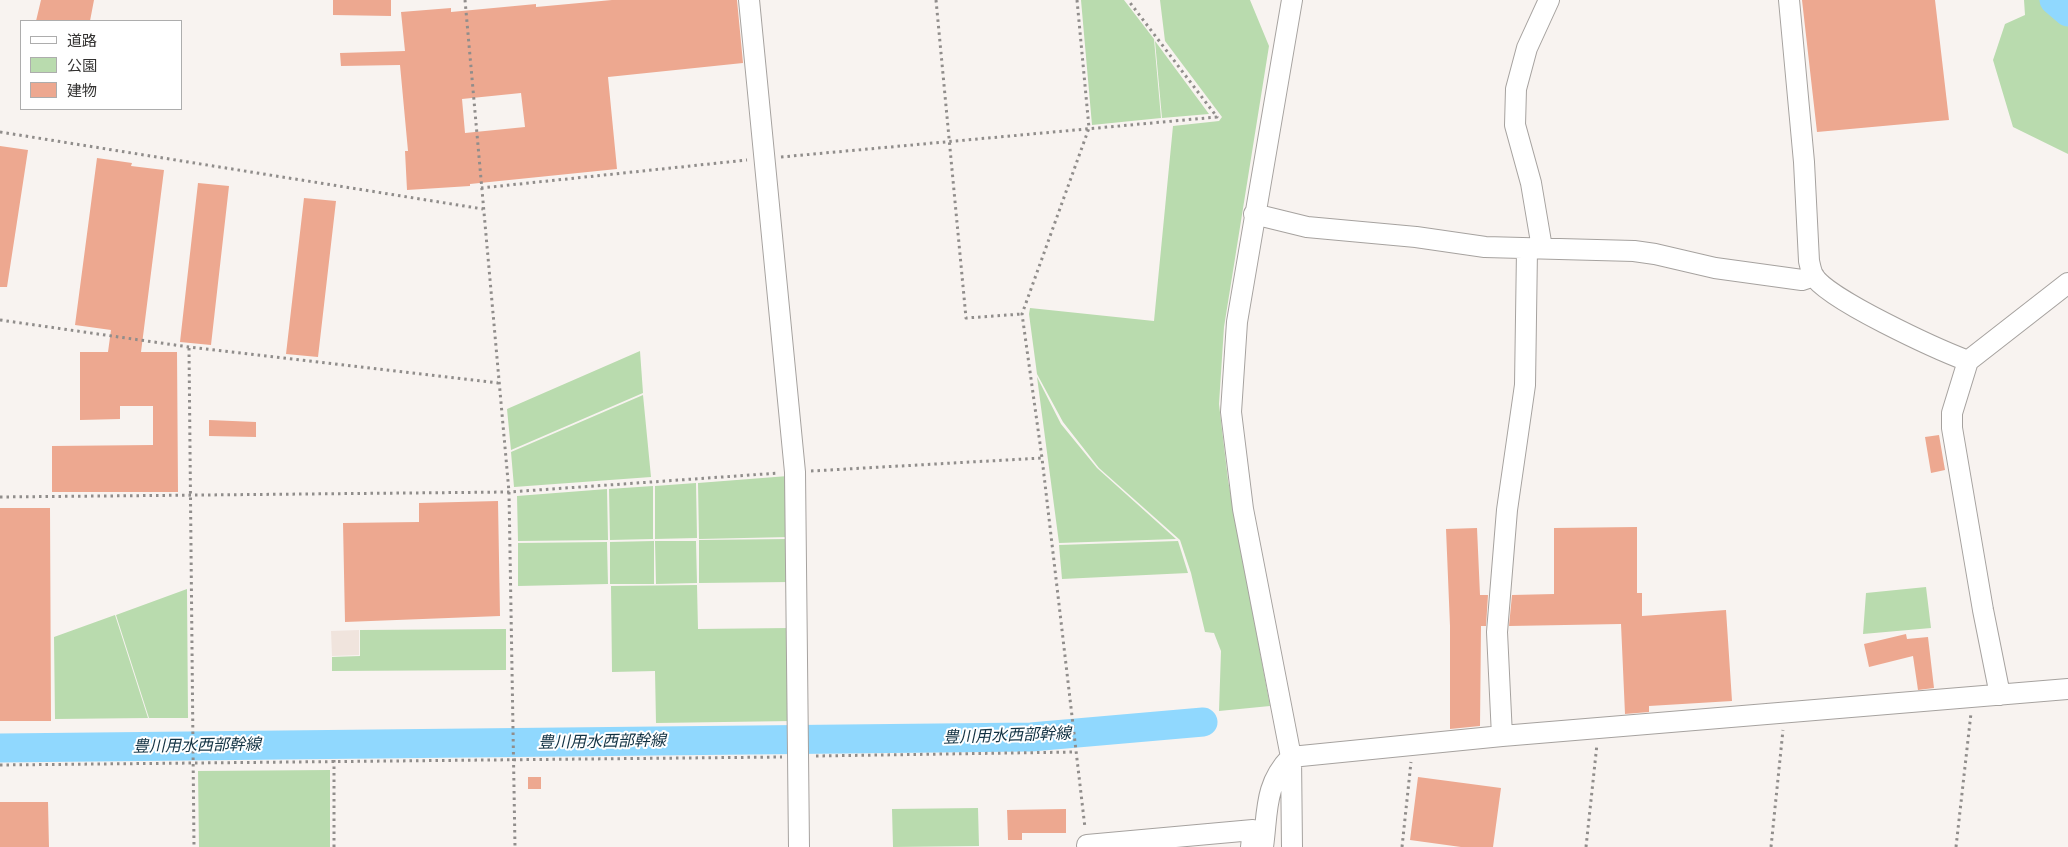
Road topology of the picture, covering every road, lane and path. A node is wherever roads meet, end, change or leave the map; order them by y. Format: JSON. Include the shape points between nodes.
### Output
{"nodes":[{"id":1,"x":465,"y":0,"type":"edge"},
{"id":2,"x":749,"y":0,"type":"edge"},
{"id":3,"x":936,"y":0,"type":"edge"},
{"id":4,"x":1077,"y":0,"type":"edge"},
{"id":5,"x":1128,"y":0,"type":"edge"},
{"id":6,"x":1292,"y":0,"type":"edge"},
{"id":7,"x":1549,"y":0,"type":"edge"},
{"id":8,"x":1789,"y":0,"type":"edge"},
{"id":9,"x":1089,"y":128,"type":"junction"},
{"id":10,"x":0,"y":132,"type":"edge"},
{"id":11,"x":949,"y":140,"type":"junction"},
{"id":12,"x":764,"y":158,"type":"junction"},
{"id":13,"x":481,"y":188,"type":"junction"},
{"id":14,"x":483,"y":210,"type":"junction"},
{"id":15,"x":1254,"y":214,"type":"junction"},
{"id":16,"x":1534,"y":249,"type":"junction"},
{"id":17,"x":1814,"y":276,"type":"junction"},
{"id":18,"x":2068,"y":283,"type":"edge"},
{"id":19,"x":1022,"y":314,"type":"junction"},
{"id":20,"x":0,"y":320,"type":"edge"},
{"id":21,"x":189,"y":348,"type":"junction"},
{"id":22,"x":1968,"y":361,"type":"junction"},
{"id":23,"x":498,"y":383,"type":"junction"},
{"id":24,"x":1042,"y":458,"type":"junction"},
{"id":25,"x":795,"y":472,"type":"junction"},
{"id":26,"x":510,"y":492,"type":"junction"},
{"id":27,"x":190,"y":496,"type":"junction"},
{"id":28,"x":0,"y":497,"type":"edge"},
{"id":29,"x":2068,"y":690,"type":"edge"},
{"id":30,"x":2000,"y":695,"type":"junction"},
{"id":31,"x":1970,"y":698,"type":"junction"},
{"id":32,"x":1784,"y":714,"type":"junction"},
{"id":33,"x":1599,"y":729,"type":"junction"},
{"id":34,"x":1502,"y":736,"type":"junction"},
{"id":35,"x":1412,"y":744,"type":"junction"},
{"id":36,"x":797,"y":746,"type":"junction"},
{"id":37,"x":1075,"y":752,"type":"junction"},
{"id":38,"x":1291,"y":757,"type":"junction"},
{"id":39,"x":334,"y":760,"type":"junction"},
{"id":40,"x":514,"y":760,"type":"junction"},
{"id":41,"x":193,"y":763,"type":"junction"},
{"id":42,"x":0,"y":765,"type":"edge"},
{"id":43,"x":1087,"y":845,"type":"joint"},
{"id":44,"x":194,"y":847,"type":"edge"},
{"id":45,"x":334,"y":847,"type":"edge"},
{"id":46,"x":514,"y":847,"type":"edge"},
{"id":47,"x":799,"y":847,"type":"edge"},
{"id":48,"x":1251,"y":847,"type":"edge"},
{"id":49,"x":1263,"y":847,"type":"edge"},
{"id":50,"x":1292,"y":847,"type":"edge"},
{"id":51,"x":1402,"y":847,"type":"edge"},
{"id":52,"x":1586,"y":847,"type":"edge"},
{"id":53,"x":1771,"y":847,"type":"edge"},
{"id":54,"x":1956,"y":847,"type":"edge"}],
"edges":[{"from":1,"to":13,"type":"path"},
{"from":2,"to":12,"type":"street"},
{"from":3,"to":11,"type":"path"},
{"from":4,"to":9,"type":"path"},
{"from":5,"to":9,"type":"path","via":[[1217,117]]},
{"from":6,"to":15,"type":"street"},
{"from":7,"to":16,"type":"street","via":[[1527,48],[1516,89],[1516,125],[1531,183]]},
{"from":8,"to":17,"type":"street","via":[[1804,162],[1809,261]]},
{"from":9,"to":11,"type":"path"},
{"from":9,"to":19,"type":"path"},
{"from":10,"to":14,"type":"path"},
{"from":11,"to":12,"type":"path"},
{"from":11,"to":19,"type":"path","via":[[966,318]]},
{"from":12,"to":13,"type":"path"},
{"from":12,"to":25,"type":"street"},
{"from":13,"to":14,"type":"path"},
{"from":14,"to":23,"type":"path"},
{"from":15,"to":16,"type":"street","via":[[1307,227]]},
{"from":15,"to":38,"type":"street","via":[[1237,322],[1232,412],[1243,509]]},
{"from":16,"to":17,"type":"street","via":[[1655,254],[1715,268],[1802,280]]},
{"from":16,"to":34,"type":"street","via":[[1525,385],[1507,510],[1497,632]]},
{"from":17,"to":22,"type":"street","via":[[1831,292],[1875,317],[1932,347]]},
{"from":18,"to":22,"type":"street"},
{"from":19,"to":24,"type":"path"},
{"from":20,"to":21,"type":"path"},
{"from":21,"to":23,"type":"path"},
{"from":21,"to":27,"type":"path"},
{"from":22,"to":30,"type":"street","via":[[1952,413],[1952,428]]},
{"from":23,"to":26,"type":"path"},
{"from":24,"to":25,"type":"path"},
{"from":24,"to":37,"type":"path"},
{"from":25,"to":26,"type":"path"},
{"from":25,"to":36,"type":"street"},
{"from":26,"to":27,"type":"path"},
{"from":26,"to":40,"type":"path"},
{"from":27,"to":28,"type":"path"},
{"from":27,"to":41,"type":"path"},
{"from":29,"to":30,"type":"street"},
{"from":30,"to":31,"type":"street"},
{"from":31,"to":32,"type":"street"},
{"from":31,"to":54,"type":"path","via":[[1971,717]]},
{"from":32,"to":33,"type":"street"},
{"from":32,"to":53,"type":"path"},
{"from":33,"to":34,"type":"street"},
{"from":33,"to":52,"type":"path"},
{"from":34,"to":35,"type":"street"},
{"from":35,"to":38,"type":"street"},
{"from":35,"to":51,"type":"path"},
{"from":36,"to":37,"type":"path"},
{"from":36,"to":40,"type":"path"},
{"from":36,"to":47,"type":"street"},
{"from":37,"to":43,"type":"path"},
{"from":38,"to":49,"type":"street","via":[[1278,770],[1273,781]]},
{"from":38,"to":50,"type":"street"},
{"from":39,"to":40,"type":"path"},
{"from":39,"to":41,"type":"path"},
{"from":39,"to":45,"type":"path"},
{"from":40,"to":46,"type":"path"},
{"from":41,"to":42,"type":"path"},
{"from":41,"to":44,"type":"path"},
{"from":43,"to":48,"type":"street","via":[[1253,830]]}]}
